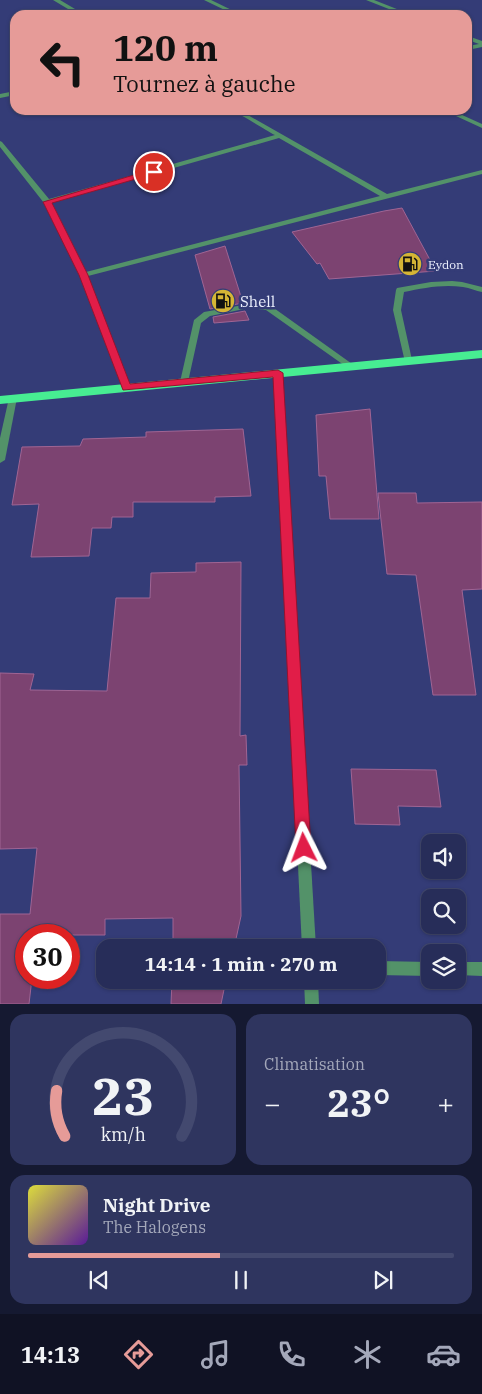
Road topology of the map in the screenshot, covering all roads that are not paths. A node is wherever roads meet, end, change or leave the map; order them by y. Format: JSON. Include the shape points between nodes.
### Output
{"nodes":[{"id":1,"x":56,"y":0,"type":"edge"},
{"id":2,"x":207,"y":0,"type":"edge"},
{"id":3,"x":370,"y":0,"type":"edge"},
{"id":4,"x":73,"y":10,"type":"edge"},
{"id":5,"x":228,"y":10,"type":"edge"},
{"id":6,"x":395,"y":10,"type":"edge"},
{"id":7,"x":244,"y":115,"type":"edge"},
{"id":8,"x":458,"y":115,"type":"edge"},
{"id":9,"x":481,"y":125,"type":"edge"},
{"id":10,"x":280,"y":136,"type":"junction"},
{"id":11,"x":0,"y":143,"type":"edge"},
{"id":12,"x":482,"y":172,"type":"edge"},
{"id":13,"x":385,"y":196,"type":"junction"},
{"id":14,"x":47,"y":202,"type":"junction"},
{"id":15,"x":84,"y":275,"type":"junction"},
{"id":16,"x":482,"y":290,"type":"edge"},
{"id":17,"x":482,"y":354,"type":"edge"},
{"id":18,"x":408,"y":360,"type":"junction"},
{"id":19,"x":351,"y":366,"type":"junction"},
{"id":20,"x":278,"y":373,"type":"junction"},
{"id":21,"x":184,"y":382,"type":"junction"},
{"id":22,"x":126,"y":388,"type":"junction"},
{"id":23,"x":6,"y":399,"type":"edge"},
{"id":24,"x":0,"y":460,"type":"edge"},
{"id":25,"x":309,"y":939,"type":"edge"},
{"id":26,"x":386,"y":968,"type":"edge"},
{"id":27,"x":421,"y":969,"type":"edge"},
{"id":28,"x":466,"y":969,"type":"edge"},
{"id":29,"x":482,"y":969,"type":"edge"},
{"id":30,"x":311,"y":989,"type":"edge"},
{"id":31,"x":312,"y":1004,"type":"edge"}],
"edges":[{"from":1,"to":4,"type":"street"},
{"from":2,"to":5,"type":"street"},
{"from":3,"to":6,"type":"street"},
{"from":7,"to":10,"type":"street"},
{"from":8,"to":9,"type":"street"},
{"from":10,"to":13,"type":"street"},
{"from":10,"to":14,"type":"street"},
{"from":11,"to":14,"type":"street"},
{"from":12,"to":13,"type":"street"},
{"from":13,"to":15,"type":"street"},
{"from":14,"to":15,"type":"street"},
{"from":15,"to":22,"type":"street"},
{"from":16,"to":18,"type":"street","via":[[469,284],[432,284],[400,290],[397,310]]},
{"from":17,"to":18,"type":"highway"},
{"from":18,"to":19,"type":"highway"},
{"from":19,"to":20,"type":"highway"},
{"from":19,"to":21,"type":"street","via":[[268,308],[248,306],[207,314],[197,322]]},
{"from":20,"to":21,"type":"highway"},
{"from":20,"to":25,"type":"street"},
{"from":21,"to":22,"type":"highway"},
{"from":22,"to":23,"type":"highway"},
{"from":23,"to":24,"type":"street"},
{"from":26,"to":27,"type":"street"},
{"from":28,"to":29,"type":"street"},
{"from":30,"to":31,"type":"street"}]}
